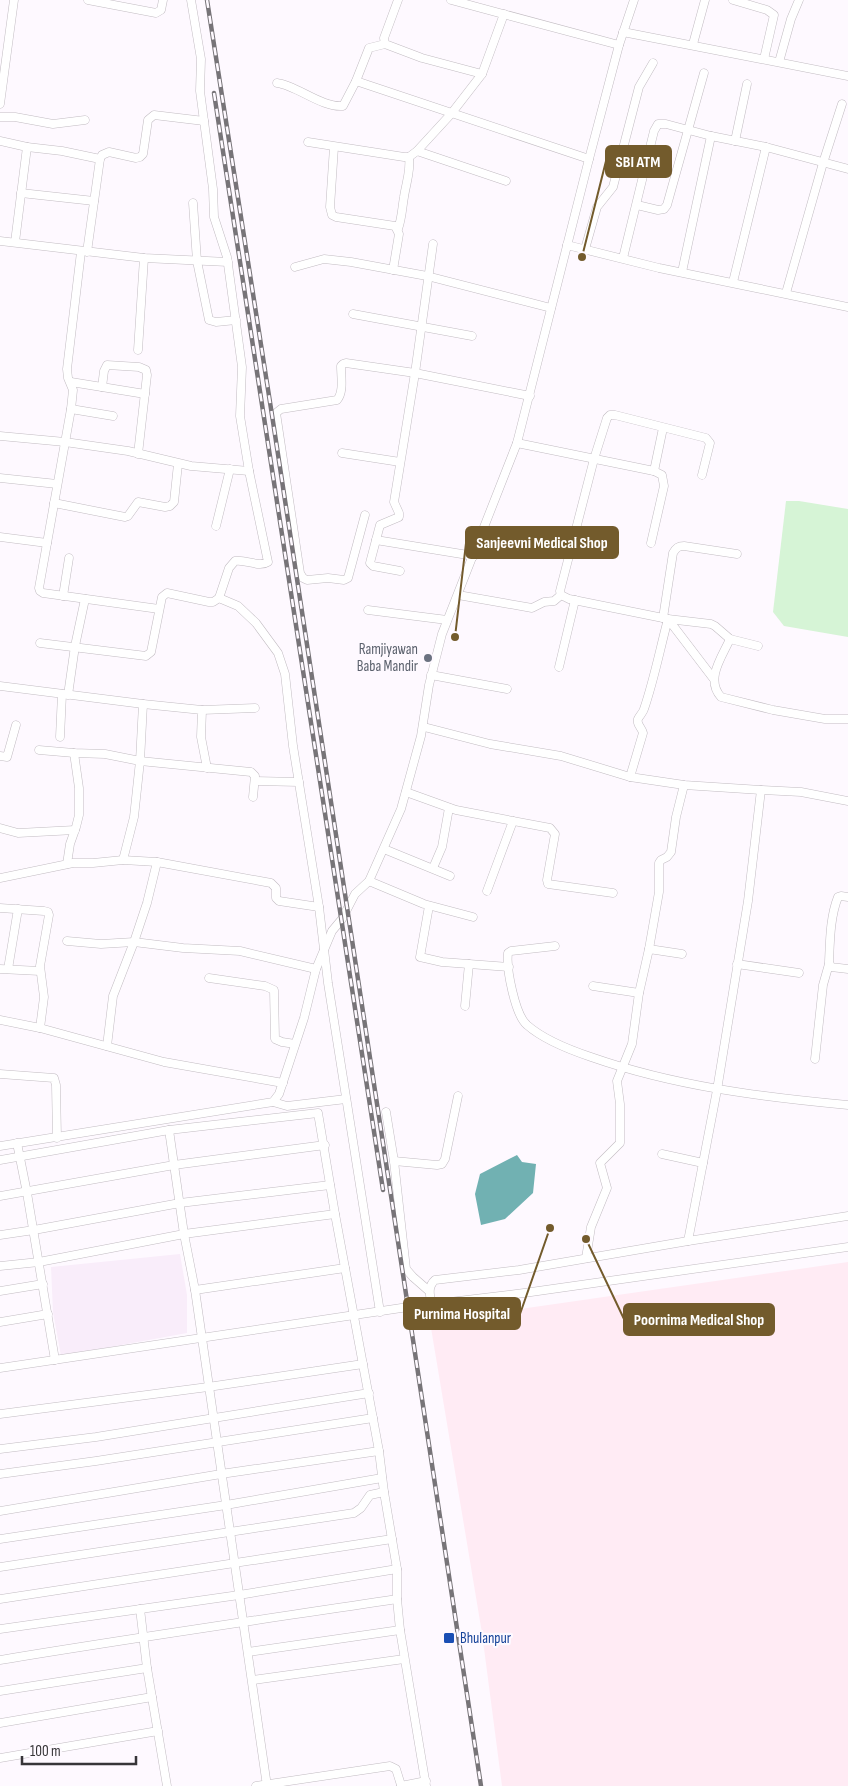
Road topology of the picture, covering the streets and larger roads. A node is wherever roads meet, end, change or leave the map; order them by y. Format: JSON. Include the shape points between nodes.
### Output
{"nodes":[{"id":1,"x":14,"y":0,"type":"edge"},
{"id":2,"x":88,"y":0,"type":"edge"},
{"id":3,"x":163,"y":0,"type":"edge"},
{"id":4,"x":191,"y":0,"type":"edge"},
{"id":5,"x":398,"y":0,"type":"edge"},
{"id":6,"x":451,"y":0,"type":"edge"},
{"id":7,"x":634,"y":0,"type":"edge"},
{"id":8,"x":705,"y":0,"type":"edge"},
{"id":9,"x":733,"y":0,"type":"edge"},
{"id":10,"x":799,"y":0,"type":"edge"},
{"id":11,"x":504,"y":14,"type":"junction"},
{"id":12,"x":623,"y":32,"type":"junction"},
{"id":13,"x":385,"y":44,"type":"junction"},
{"id":14,"x":693,"y":44,"type":"junction"},
{"id":15,"x":619,"y":45,"type":"junction"},
{"id":16,"x":764,"y":59,"type":"junction"},
{"id":17,"x":779,"y":62,"type":"junction"},
{"id":18,"x":653,"y":64,"type":"dead end"},
{"id":19,"x":704,"y":73,"type":"dead end"},
{"id":20,"x":482,"y":74,"type":"junction"},
{"id":21,"x":848,"y":76,"type":"edge"},
{"id":22,"x":356,"y":81,"type":"junction"},
{"id":23,"x":277,"y":83,"type":"dead end"},
{"id":24,"x":747,"y":84,"type":"dead end"},
{"id":25,"x":0,"y":104,"type":"edge"},
{"id":26,"x":842,"y":104,"type":"dead end"},
{"id":27,"x":451,"y":114,"type":"junction"},
{"id":28,"x":0,"y":117,"type":"edge"},
{"id":29,"x":85,"y":120,"type":"dead end"},
{"id":30,"x":204,"y":121,"type":"junction"},
{"id":31,"x":689,"y":130,"type":"junction"},
{"id":32,"x":711,"y":136,"type":"junction"},
{"id":33,"x":0,"y":141,"type":"edge"},
{"id":34,"x":735,"y":141,"type":"junction"},
{"id":35,"x":308,"y":142,"type":"dead end"},
{"id":36,"x":27,"y":147,"type":"junction"},
{"id":37,"x":334,"y":147,"type":"junction"},
{"id":38,"x":766,"y":147,"type":"junction"},
{"id":39,"x":417,"y":151,"type":"junction"},
{"id":40,"x":409,"y":157,"type":"junction"},
{"id":41,"x":100,"y":158,"type":"junction"},
{"id":42,"x":588,"y":159,"type":"junction"},
{"id":43,"x":823,"y":163,"type":"junction"},
{"id":44,"x":848,"y":169,"type":"edge"},
{"id":45,"x":506,"y":181,"type":"dead end"},
{"id":46,"x":21,"y":193,"type":"junction"},
{"id":47,"x":94,"y":201,"type":"junction"},
{"id":48,"x":193,"y":203,"type":"dead end"},
{"id":49,"x":636,"y":205,"type":"junction"},
{"id":50,"x":398,"y":229,"type":"junction"},
{"id":51,"x":0,"y":241,"type":"edge"},
{"id":52,"x":15,"y":242,"type":"junction"},
{"id":53,"x":433,"y":244,"type":"dead end"},
{"id":54,"x":567,"y":245,"type":"junction"},
{"id":55,"x":586,"y":249,"type":"junction"},
{"id":56,"x":84,"y":252,"type":"junction"},
{"id":57,"x":144,"y":258,"type":"junction"},
{"id":58,"x":623,"y":258,"type":"junction"},
{"id":59,"x":197,"y":261,"type":"junction"},
{"id":60,"x":228,"y":262,"type":"junction"},
{"id":61,"x":296,"y":266,"type":"dead end"},
{"id":62,"x":393,"y":270,"type":"junction"},
{"id":63,"x":682,"y":272,"type":"junction"},
{"id":64,"x":428,"y":276,"type":"junction"},
{"id":65,"x":733,"y":282,"type":"junction"},
{"id":66,"x":786,"y":293,"type":"junction"},
{"id":67,"x":848,"y":307,"type":"edge"},
{"id":68,"x":551,"y":308,"type":"junction"},
{"id":69,"x":353,"y":314,"type":"dead end"},
{"id":70,"x":236,"y":320,"type":"junction"},
{"id":71,"x":421,"y":326,"type":"junction"},
{"id":72,"x":472,"y":336,"type":"dead end"},
{"id":73,"x":138,"y":350,"type":"dead end"},
{"id":74,"x":415,"y":373,"type":"junction"},
{"id":75,"x":71,"y":382,"type":"junction"},
{"id":76,"x":102,"y":387,"type":"junction"},
{"id":77,"x":145,"y":394,"type":"junction"},
{"id":78,"x":530,"y":396,"type":"junction"},
{"id":79,"x":71,"y":409,"type":"junction"},
{"id":80,"x":113,"y":416,"type":"dead end"},
{"id":81,"x":663,"y":428,"type":"junction"},
{"id":82,"x":0,"y":436,"type":"edge"},
{"id":83,"x":65,"y":442,"type":"junction"},
{"id":84,"x":517,"y":443,"type":"junction"},
{"id":85,"x":342,"y":453,"type":"dead end"},
{"id":86,"x":138,"y":454,"type":"junction"},
{"id":87,"x":594,"y":459,"type":"junction"},
{"id":88,"x":400,"y":462,"type":"junction"},
{"id":89,"x":178,"y":464,"type":"junction"},
{"id":90,"x":230,"y":469,"type":"junction"},
{"id":91,"x":248,"y":471,"type":"junction"},
{"id":92,"x":654,"y":471,"type":"junction"},
{"id":93,"x":702,"y":475,"type":"dead end"},
{"id":94,"x":0,"y":478,"type":"edge"},
{"id":95,"x":57,"y":484,"type":"junction"},
{"id":96,"x":54,"y":503,"type":"junction"},
{"id":97,"x":365,"y":515,"type":"dead end"},
{"id":98,"x":216,"y":526,"type":"dead end"},
{"id":99,"x":0,"y":537,"type":"edge"},
{"id":100,"x":376,"y":540,"type":"junction"},
{"id":101,"x":47,"y":543,"type":"junction"},
{"id":102,"x":651,"y":543,"type":"dead end"},
{"id":103,"x":737,"y":554,"type":"dead end"},
{"id":104,"x":474,"y":556,"type":"junction"},
{"id":105,"x":69,"y":558,"type":"dead end"},
{"id":106,"x":400,"y":571,"type":"dead end"},
{"id":107,"x":458,"y":594,"type":"junction"},
{"id":108,"x":561,"y":595,"type":"junction"},
{"id":109,"x":64,"y":596,"type":"junction"},
{"id":110,"x":219,"y":598,"type":"junction"},
{"id":111,"x":85,"y":599,"type":"junction"},
{"id":112,"x":575,"y":600,"type":"junction"},
{"id":113,"x":159,"y":609,"type":"junction"},
{"id":114,"x":368,"y":610,"type":"dead end"},
{"id":115,"x":666,"y":618,"type":"junction"},
{"id":116,"x":447,"y":620,"type":"junction"},
{"id":117,"x":730,"y":639,"type":"junction"},
{"id":118,"x":40,"y":643,"type":"dead end"},
{"id":119,"x":75,"y":646,"type":"junction"},
{"id":120,"x":758,"y":646,"type":"dead end"},
{"id":121,"x":559,"y":667,"type":"dead end"},
{"id":122,"x":431,"y":676,"type":"junction"},
{"id":123,"x":713,"y":678,"type":"junction"},
{"id":124,"x":0,"y":686,"type":"edge"},
{"id":125,"x":507,"y":690,"type":"dead end"},
{"id":126,"x":65,"y":694,"type":"junction"},
{"id":127,"x":143,"y":704,"type":"junction"},
{"id":128,"x":255,"y":708,"type":"dead end"},
{"id":129,"x":202,"y":710,"type":"junction"},
{"id":130,"x":848,"y":719,"type":"edge"},
{"id":131,"x":16,"y":725,"type":"dead end"},
{"id":132,"x":424,"y":727,"type":"junction"},
{"id":133,"x":60,"y":737,"type":"dead end"},
{"id":134,"x":39,"y":750,"type":"dead end"},
{"id":135,"x":74,"y":753,"type":"junction"},
{"id":136,"x":0,"y":756,"type":"edge"},
{"id":137,"x":140,"y":761,"type":"junction"},
{"id":138,"x":207,"y":768,"type":"junction"},
{"id":139,"x":630,"y":777,"type":"junction"},
{"id":140,"x":255,"y":781,"type":"junction"},
{"id":141,"x":299,"y":782,"type":"junction"},
{"id":142,"x":684,"y":785,"type":"junction"},
{"id":143,"x":760,"y":790,"type":"junction"},
{"id":144,"x":406,"y":792,"type":"junction"},
{"id":145,"x":253,"y":797,"type":"dead end"},
{"id":146,"x":848,"y":801,"type":"edge"},
{"id":147,"x":449,"y":808,"type":"junction"},
{"id":148,"x":513,"y":821,"type":"junction"},
{"id":149,"x":0,"y":828,"type":"edge"},
{"id":150,"x":75,"y":830,"type":"junction"},
{"id":151,"x":384,"y":849,"type":"junction"},
{"id":152,"x":123,"y":860,"type":"junction"},
{"id":153,"x":158,"y":862,"type":"junction"},
{"id":154,"x":67,"y":864,"type":"junction"},
{"id":155,"x":433,"y":868,"type":"junction"},
{"id":156,"x":450,"y":876,"type":"dead end"},
{"id":157,"x":0,"y":878,"type":"edge"},
{"id":158,"x":369,"y":881,"type":"junction"},
{"id":159,"x":487,"y":891,"type":"dead end"},
{"id":160,"x":613,"y":893,"type":"dead end"},
{"id":161,"x":848,"y":897,"type":"edge"},
{"id":162,"x":429,"y":906,"type":"junction"},
{"id":163,"x":319,"y":907,"type":"junction"},
{"id":164,"x":0,"y":908,"type":"edge"},
{"id":165,"x":18,"y":909,"type":"junction"},
{"id":166,"x":473,"y":917,"type":"dead end"},
{"id":167,"x":66,"y":941,"type":"dead end"},
{"id":168,"x":134,"y":942,"type":"junction"},
{"id":169,"x":556,"y":946,"type":"dead end"},
{"id":170,"x":649,"y":949,"type":"junction"},
{"id":171,"x":324,"y":951,"type":"junction"},
{"id":172,"x":682,"y":954,"type":"dead end"},
{"id":173,"x":469,"y":964,"type":"junction"},
{"id":174,"x":737,"y":964,"type":"junction"},
{"id":175,"x":829,"y":964,"type":"junction"},
{"id":176,"x":509,"y":967,"type":"junction"},
{"id":177,"x":4,"y":969,"type":"edge"},
{"id":178,"x":316,"y":969,"type":"junction"},
{"id":179,"x":848,"y":969,"type":"edge"},
{"id":180,"x":40,"y":970,"type":"junction"},
{"id":181,"x":799,"y":973,"type":"dead end"},
{"id":182,"x":208,"y":978,"type":"dead end"},
{"id":183,"x":593,"y":986,"type":"dead end"},
{"id":184,"x":639,"y":993,"type":"junction"},
{"id":185,"x":465,"y":1006,"type":"dead end"},
{"id":186,"x":0,"y":1020,"type":"edge"},
{"id":187,"x":40,"y":1028,"type":"junction"},
{"id":188,"x":295,"y":1044,"type":"junction"},
{"id":189,"x":107,"y":1046,"type":"junction"},
{"id":190,"x":815,"y":1059,"type":"dead end"},
{"id":191,"x":622,"y":1068,"type":"junction"},
{"id":192,"x":0,"y":1074,"type":"edge"},
{"id":193,"x":283,"y":1083,"type":"junction"},
{"id":194,"x":716,"y":1090,"type":"junction"},
{"id":195,"x":458,"y":1096,"type":"dead end"},
{"id":196,"x":346,"y":1099,"type":"junction"},
{"id":197,"x":273,"y":1102,"type":"junction"},
{"id":198,"x":848,"y":1105,"type":"edge"},
{"id":199,"x":386,"y":1112,"type":"dead end"},
{"id":200,"x":169,"y":1130,"type":"junction"},
{"id":201,"x":57,"y":1138,"type":"junction"},
{"id":202,"x":17,"y":1143,"type":"junction"},
{"id":203,"x":0,"y":1146,"type":"edge"},
{"id":204,"x":324,"y":1146,"type":"junction"},
{"id":205,"x":662,"y":1154,"type":"dead end"},
{"id":206,"x":20,"y":1158,"type":"junction"},
{"id":207,"x":0,"y":1160,"type":"edge"},
{"id":208,"x":394,"y":1161,"type":"junction"},
{"id":209,"x":703,"y":1163,"type":"junction"},
{"id":210,"x":174,"y":1165,"type":"junction"},
{"id":211,"x":330,"y":1184,"type":"junction"},
{"id":212,"x":28,"y":1193,"type":"junction"},
{"id":213,"x":0,"y":1196,"type":"edge"},
{"id":214,"x":180,"y":1202,"type":"junction"},
{"id":215,"x":335,"y":1214,"type":"junction"},
{"id":216,"x":848,"y":1216,"type":"edge"},
{"id":217,"x":34,"y":1230,"type":"junction"},
{"id":218,"x":184,"y":1234,"type":"junction"},
{"id":219,"x":0,"y":1235,"type":"edge"},
{"id":220,"x":688,"y":1241,"type":"junction"},
{"id":221,"x":848,"y":1247,"type":"edge"},
{"id":222,"x":586,"y":1258,"type":"junction"},
{"id":223,"x":39,"y":1262,"type":"junction"},
{"id":224,"x":0,"y":1266,"type":"edge"},
{"id":225,"x":346,"y":1268,"type":"junction"},
{"id":226,"x":43,"y":1284,"type":"junction"},
{"id":227,"x":195,"y":1290,"type":"junction"},
{"id":228,"x":0,"y":1291,"type":"edge"},
{"id":229,"x":429,"y":1291,"type":"junction"},
{"id":230,"x":432,"y":1305,"type":"junction"},
{"id":231,"x":380,"y":1312,"type":"junction"},
{"id":232,"x":48,"y":1314,"type":"junction"},
{"id":233,"x":354,"y":1315,"type":"junction"},
{"id":234,"x":0,"y":1322,"type":"edge"},
{"id":235,"x":201,"y":1337,"type":"junction"},
{"id":236,"x":55,"y":1360,"type":"junction"},
{"id":237,"x":363,"y":1364,"type":"junction"},
{"id":238,"x":0,"y":1368,"type":"edge"},
{"id":239,"x":208,"y":1387,"type":"junction"},
{"id":240,"x":369,"y":1393,"type":"junction"},
{"id":241,"x":0,"y":1414,"type":"edge"},
{"id":242,"x":213,"y":1418,"type":"junction"},
{"id":243,"x":373,"y":1418,"type":"junction"},
{"id":244,"x":216,"y":1442,"type":"junction"},
{"id":245,"x":0,"y":1449,"type":"edge"},
{"id":246,"x":379,"y":1452,"type":"junction"},
{"id":247,"x":0,"y":1474,"type":"edge"},
{"id":248,"x":221,"y":1474,"type":"junction"},
{"id":249,"x":382,"y":1478,"type":"junction"},
{"id":250,"x":384,"y":1492,"type":"junction"},
{"id":251,"x":226,"y":1505,"type":"junction"},
{"id":252,"x":0,"y":1511,"type":"edge"},
{"id":253,"x":230,"y":1532,"type":"junction"},
{"id":254,"x":0,"y":1539,"type":"edge"},
{"id":255,"x":392,"y":1540,"type":"junction"},
{"id":256,"x":235,"y":1565,"type":"junction"},
{"id":257,"x":0,"y":1567,"type":"edge"},
{"id":258,"x":397,"y":1569,"type":"junction"},
{"id":259,"x":240,"y":1595,"type":"junction"},
{"id":260,"x":0,"y":1599,"type":"edge"},
{"id":261,"x":397,"y":1599,"type":"junction"},
{"id":262,"x":140,"y":1609,"type":"junction"},
{"id":263,"x":244,"y":1623,"type":"junction"},
{"id":264,"x":0,"y":1629,"type":"edge"},
{"id":265,"x":400,"y":1630,"type":"junction"},
{"id":266,"x":143,"y":1636,"type":"junction"},
{"id":267,"x":248,"y":1652,"type":"junction"},
{"id":268,"x":404,"y":1658,"type":"junction"},
{"id":269,"x":0,"y":1660,"type":"edge"},
{"id":270,"x":147,"y":1668,"type":"junction"},
{"id":271,"x":253,"y":1680,"type":"junction"},
{"id":272,"x":0,"y":1691,"type":"edge"},
{"id":273,"x":152,"y":1697,"type":"junction"},
{"id":274,"x":0,"y":1723,"type":"edge"},
{"id":275,"x":158,"y":1731,"type":"junction"},
{"id":276,"x":0,"y":1758,"type":"edge"},
{"id":277,"x":426,"y":1784,"type":"edge"},
{"id":278,"x":267,"y":1785,"type":"edge"},
{"id":279,"x":167,"y":1786,"type":"edge"},
{"id":280,"x":256,"y":1786,"type":"edge"},
{"id":281,"x":401,"y":1786,"type":"edge"}],
"edges":[{"from":1,"to":25,"type":"street"},
{"from":2,"to":3,"type":"street","via":[[156,13],[161,10]]},
{"from":4,"to":30,"type":"street","via":[[201,59],[200,91]]},
{"from":5,"to":13,"type":"street","via":[[384,38]]},
{"from":6,"to":11,"type":"street"},
{"from":7,"to":12,"type":"street"},
{"from":8,"to":14,"type":"street"},
{"from":9,"to":16,"type":"street","via":[[774,15]]},
{"from":10,"to":17,"type":"street","via":[[790,19]]},
{"from":11,"to":15,"type":"street"},
{"from":11,"to":20,"type":"street"},
{"from":12,"to":14,"type":"street"},
{"from":12,"to":15,"type":"street"},
{"from":13,"to":20,"type":"street"},
{"from":13,"to":22,"type":"street","via":[[369,48]]},
{"from":14,"to":16,"type":"street"},
{"from":15,"to":42,"type":"street"},
{"from":16,"to":17,"type":"street"},
{"from":17,"to":21,"type":"street"},
{"from":18,"to":55,"type":"street","via":[[639,87],[613,187],[597,207]]},
{"from":19,"to":31,"type":"street"},
{"from":20,"to":27,"type":"street"},
{"from":22,"to":23,"type":"street","via":[[345,104],[340,107]]},
{"from":22,"to":27,"type":"street"},
{"from":24,"to":34,"type":"street"},
{"from":26,"to":43,"type":"street"},
{"from":27,"to":39,"type":"street"},
{"from":27,"to":42,"type":"street"},
{"from":28,"to":29,"type":"street","via":[[53,124]]},
{"from":30,"to":41,"type":"street","via":[[154,116],[148,120],[140,157],[105,152]]},
{"from":30,"to":60,"type":"street","via":[[215,222]]},
{"from":31,"to":32,"type":"street"},
{"from":31,"to":49,"type":"street","via":[[667,205],[658,210]]},
{"from":31,"to":49,"type":"street","via":[[658,124]]},
{"from":32,"to":34,"type":"street"},
{"from":32,"to":63,"type":"street"},
{"from":33,"to":36,"type":"street"},
{"from":34,"to":38,"type":"street"},
{"from":35,"to":37,"type":"street"},
{"from":36,"to":41,"type":"street"},
{"from":36,"to":46,"type":"street"},
{"from":37,"to":40,"type":"street"},
{"from":37,"to":50,"type":"street","via":[[332,215],[391,224]]},
{"from":38,"to":43,"type":"street"},
{"from":38,"to":65,"type":"street"},
{"from":39,"to":40,"type":"street"},
{"from":39,"to":45,"type":"street"},
{"from":40,"to":50,"type":"street","via":[[411,166]]},
{"from":41,"to":47,"type":"street"},
{"from":42,"to":54,"type":"street"},
{"from":43,"to":44,"type":"street"},
{"from":43,"to":66,"type":"street"},
{"from":46,"to":47,"type":"street"},
{"from":46,"to":52,"type":"street"},
{"from":47,"to":56,"type":"street"},
{"from":48,"to":59,"type":"street"},
{"from":49,"to":58,"type":"street"},
{"from":50,"to":62,"type":"street"},
{"from":51,"to":52,"type":"street"},
{"from":52,"to":56,"type":"street"},
{"from":53,"to":64,"type":"street"},
{"from":54,"to":55,"type":"street"},
{"from":54,"to":68,"type":"street"},
{"from":55,"to":58,"type":"street"},
{"from":56,"to":57,"type":"street"},
{"from":56,"to":75,"type":"street","via":[[67,369]]},
{"from":57,"to":59,"type":"street"},
{"from":57,"to":73,"type":"street"},
{"from":58,"to":63,"type":"street"},
{"from":59,"to":60,"type":"street"},
{"from":59,"to":70,"type":"street","via":[[209,320]]},
{"from":60,"to":70,"type":"street"},
{"from":61,"to":62,"type":"street","via":[[324,259]]},
{"from":62,"to":64,"type":"street"},
{"from":63,"to":65,"type":"street"},
{"from":64,"to":68,"type":"street"},
{"from":64,"to":71,"type":"street"},
{"from":65,"to":66,"type":"street"},
{"from":66,"to":67,"type":"street"},
{"from":68,"to":78,"type":"street"},
{"from":69,"to":71,"type":"street"},
{"from":70,"to":91,"type":"street","via":[[243,373],[240,416]]},
{"from":71,"to":72,"type":"street"},
{"from":71,"to":74,"type":"street"},
{"from":74,"to":78,"type":"street"},
{"from":74,"to":88,"type":"street"},
{"from":74,"to":97,"type":"street","via":[[346,363],[341,366],[339,399],[281,409],[276,414],[303,578],[348,578]]},
{"from":75,"to":76,"type":"street"},
{"from":75,"to":79,"type":"street"},
{"from":76,"to":77,"type":"street"},
{"from":76,"to":77,"type":"street","via":[[108,365],[139,367],[146,370]]},
{"from":77,"to":86,"type":"street"},
{"from":78,"to":84,"type":"street"},
{"from":79,"to":80,"type":"street"},
{"from":79,"to":83,"type":"street"},
{"from":81,"to":87,"type":"street","via":[[610,415]]},
{"from":81,"to":92,"type":"street"},
{"from":81,"to":93,"type":"street","via":[[709,440]]},
{"from":82,"to":83,"type":"street"},
{"from":83,"to":86,"type":"street"},
{"from":83,"to":95,"type":"street"},
{"from":84,"to":87,"type":"street"},
{"from":84,"to":104,"type":"street"},
{"from":85,"to":88,"type":"street"},
{"from":86,"to":89,"type":"street"},
{"from":87,"to":92,"type":"street"},
{"from":87,"to":108,"type":"street"},
{"from":88,"to":100,"type":"street","via":[[394,502],[399,517],[380,525]]},
{"from":89,"to":90,"type":"street"},
{"from":89,"to":96,"type":"street","via":[[174,502],[170,506],[138,502],[125,517]]},
{"from":90,"to":91,"type":"street"},
{"from":90,"to":98,"type":"street"},
{"from":91,"to":110,"type":"street","via":[[268,562],[262,565],[235,561],[229,568]]},
{"from":92,"to":102,"type":"street","via":[[664,480]]},
{"from":94,"to":95,"type":"street"},
{"from":95,"to":96,"type":"street"},
{"from":96,"to":101,"type":"street"},
{"from":99,"to":101,"type":"street"},
{"from":100,"to":104,"type":"street"},
{"from":100,"to":106,"type":"street","via":[[370,563]]},
{"from":101,"to":109,"type":"street","via":[[39,588],[43,592]]},
{"from":103,"to":115,"type":"street","via":[[684,546],[676,548]]},
{"from":104,"to":107,"type":"street"},
{"from":105,"to":109,"type":"street"},
{"from":107,"to":108,"type":"street","via":[[532,608],[554,601]]},
{"from":107,"to":116,"type":"street"},
{"from":108,"to":112,"type":"street"},
{"from":109,"to":111,"type":"street"},
{"from":110,"to":113,"type":"street","via":[[209,602],[167,593]]},
{"from":110,"to":141,"type":"street","via":[[238,606],[256,623],[278,653],[285,674]]},
{"from":111,"to":113,"type":"street"},
{"from":111,"to":119,"type":"street"},
{"from":112,"to":115,"type":"street"},
{"from":112,"to":121,"type":"street"},
{"from":113,"to":119,"type":"street","via":[[152,648],[146,656]]},
{"from":114,"to":116,"type":"street"},
{"from":115,"to":117,"type":"street","via":[[715,626]]},
{"from":115,"to":123,"type":"street"},
{"from":115,"to":139,"type":"street","via":[[648,697],[638,718],[643,733]]},
{"from":116,"to":122,"type":"street"},
{"from":117,"to":120,"type":"street"},
{"from":117,"to":123,"type":"street"},
{"from":118,"to":119,"type":"street"},
{"from":119,"to":126,"type":"street"},
{"from":122,"to":125,"type":"street"},
{"from":122,"to":132,"type":"street"},
{"from":123,"to":130,"type":"street","via":[[717,693],[725,698],[773,710],[826,719]]},
{"from":124,"to":126,"type":"street"},
{"from":126,"to":127,"type":"street"},
{"from":126,"to":133,"type":"street"},
{"from":127,"to":129,"type":"street"},
{"from":127,"to":137,"type":"street"},
{"from":128,"to":129,"type":"street"},
{"from":129,"to":138,"type":"street","via":[[201,737]]},
{"from":131,"to":136,"type":"street","via":[[7,757]]},
{"from":132,"to":139,"type":"street","via":[[490,744],[561,756]]},
{"from":132,"to":144,"type":"street"},
{"from":134,"to":135,"type":"street"},
{"from":135,"to":137,"type":"street","via":[[105,754]]},
{"from":135,"to":150,"type":"street","via":[[79,788]]},
{"from":137,"to":138,"type":"street"},
{"from":137,"to":152,"type":"street","via":[[134,817]]},
{"from":138,"to":140,"type":"street","via":[[251,772],[256,776]]},
{"from":139,"to":142,"type":"street"},
{"from":140,"to":141,"type":"street"},
{"from":140,"to":145,"type":"street"},
{"from":141,"to":163,"type":"street"},
{"from":142,"to":143,"type":"street"},
{"from":142,"to":170,"type":"street","via":[[671,852],[660,863],[659,892]]},
{"from":143,"to":146,"type":"street","via":[[801,792]]},
{"from":143,"to":174,"type":"street","via":[[748,900]]},
{"from":144,"to":147,"type":"street"},
{"from":144,"to":151,"type":"street"},
{"from":147,"to":148,"type":"street"},
{"from":147,"to":155,"type":"street","via":[[442,847]]},
{"from":148,"to":159,"type":"street"},
{"from":148,"to":160,"type":"street","via":[[550,828],[556,834],[548,884]]},
{"from":149,"to":150,"type":"street","via":[[18,833]]},
{"from":150,"to":154,"type":"street"},
{"from":151,"to":155,"type":"street"},
{"from":151,"to":158,"type":"street"},
{"from":152,"to":153,"type":"street"},
{"from":152,"to":154,"type":"street"},
{"from":153,"to":163,"type":"street","via":[[272,883],[279,901]]},
{"from":153,"to":168,"type":"street"},
{"from":154,"to":157,"type":"street"},
{"from":155,"to":156,"type":"street"},
{"from":158,"to":162,"type":"street"},
{"from":158,"to":171,"type":"street","via":[[355,894],[332,931]]},
{"from":161,"to":175,"type":"street","via":[[841,896],[836,901]]},
{"from":162,"to":166,"type":"street"},
{"from":162,"to":173,"type":"street","via":[[420,958]]},
{"from":163,"to":171,"type":"street"},
{"from":164,"to":165,"type":"street"},
{"from":165,"to":177,"type":"street"},
{"from":165,"to":180,"type":"street","via":[[48,912]]},
{"from":167,"to":168,"type":"street"},
{"from":168,"to":178,"type":"street","via":[[240,951]]},
{"from":168,"to":189,"type":"street","via":[[113,996]]},
{"from":169,"to":176,"type":"street","via":[[511,951]]},
{"from":170,"to":172,"type":"street"},
{"from":170,"to":184,"type":"street"},
{"from":171,"to":178,"type":"street"},
{"from":171,"to":196,"type":"street"},
{"from":173,"to":176,"type":"street"},
{"from":173,"to":185,"type":"street"},
{"from":174,"to":181,"type":"street"},
{"from":174,"to":194,"type":"street"},
{"from":175,"to":179,"type":"street"},
{"from":175,"to":190,"type":"street","via":[[823,985]]},
{"from":176,"to":191,"type":"street","via":[[513,993],[526,1024],[566,1048]]},
{"from":177,"to":180,"type":"street"},
{"from":178,"to":188,"type":"street"},
{"from":180,"to":187,"type":"street","via":[[44,997]]},
{"from":182,"to":188,"type":"street","via":[[274,990],[275,1038]]},
{"from":183,"to":184,"type":"street"},
{"from":184,"to":191,"type":"street","via":[[632,1044]]},
{"from":186,"to":187,"type":"street"},
{"from":187,"to":189,"type":"street"},
{"from":188,"to":193,"type":"street"},
{"from":189,"to":193,"type":"street","via":[[164,1062]]},
{"from":191,"to":194,"type":"street"},
{"from":191,"to":222,"type":"street","via":[[617,1081],[620,1143],[600,1164],[607,1188],[591,1227]]},
{"from":192,"to":201,"type":"street","via":[[54,1078]]},
{"from":193,"to":197,"type":"street"},
{"from":194,"to":198,"type":"street"},
{"from":194,"to":209,"type":"street"},
{"from":195,"to":208,"type":"street","via":[[442,1164]]},
{"from":196,"to":197,"type":"street","via":[[287,1106]]},
{"from":196,"to":231,"type":"street"},
{"from":197,"to":201,"type":"street"},
{"from":199,"to":208,"type":"street"},
{"from":200,"to":204,"type":"street","via":[[318,1113]]},
{"from":200,"to":206,"type":"street"},
{"from":200,"to":210,"type":"street"},
{"from":201,"to":202,"type":"street"},
{"from":202,"to":203,"type":"street"},
{"from":202,"to":206,"type":"street"},
{"from":204,"to":210,"type":"street"},
{"from":204,"to":211,"type":"street"},
{"from":205,"to":209,"type":"street"},
{"from":206,"to":207,"type":"street"},
{"from":206,"to":212,"type":"street"},
{"from":208,"to":229,"type":"street","via":[[406,1269]]},
{"from":209,"to":220,"type":"street"},
{"from":210,"to":212,"type":"street"},
{"from":210,"to":214,"type":"street"},
{"from":211,"to":214,"type":"street"},
{"from":211,"to":215,"type":"street"},
{"from":212,"to":213,"type":"street"},
{"from":212,"to":217,"type":"street"},
{"from":214,"to":217,"type":"street"},
{"from":214,"to":218,"type":"street"},
{"from":215,"to":218,"type":"street"},
{"from":215,"to":225,"type":"street"},
{"from":216,"to":220,"type":"street"},
{"from":217,"to":219,"type":"street"},
{"from":217,"to":223,"type":"street"},
{"from":218,"to":223,"type":"street"},
{"from":218,"to":227,"type":"street"},
{"from":220,"to":222,"type":"street"},
{"from":221,"to":230,"type":"street"},
{"from":222,"to":229,"type":"street","via":[[435,1280]]},
{"from":223,"to":224,"type":"street"},
{"from":223,"to":226,"type":"street"},
{"from":225,"to":227,"type":"street"},
{"from":225,"to":233,"type":"street"},
{"from":226,"to":228,"type":"street"},
{"from":226,"to":232,"type":"street"},
{"from":227,"to":235,"type":"street"},
{"from":229,"to":230,"type":"street"},
{"from":230,"to":231,"type":"street"},
{"from":231,"to":233,"type":"street"},
{"from":232,"to":234,"type":"street"},
{"from":232,"to":236,"type":"street"},
{"from":233,"to":235,"type":"street"},
{"from":233,"to":237,"type":"street"},
{"from":235,"to":236,"type":"street"},
{"from":235,"to":239,"type":"street"},
{"from":236,"to":238,"type":"street"},
{"from":237,"to":239,"type":"street"},
{"from":237,"to":240,"type":"street"},
{"from":239,"to":241,"type":"street"},
{"from":239,"to":242,"type":"street"},
{"from":240,"to":242,"type":"street"},
{"from":240,"to":243,"type":"street"},
{"from":242,"to":244,"type":"street"},
{"from":242,"to":245,"type":"street"},
{"from":243,"to":244,"type":"street"},
{"from":243,"to":246,"type":"street"},
{"from":244,"to":247,"type":"street"},
{"from":244,"to":248,"type":"street"},
{"from":246,"to":248,"type":"street"},
{"from":246,"to":249,"type":"street"},
{"from":248,"to":251,"type":"street"},
{"from":248,"to":252,"type":"street"},
{"from":249,"to":250,"type":"street"},
{"from":249,"to":251,"type":"street"},
{"from":250,"to":253,"type":"street","via":[[370,1496],[354,1513]]},
{"from":250,"to":255,"type":"street"},
{"from":251,"to":253,"type":"street"},
{"from":251,"to":254,"type":"street"},
{"from":253,"to":256,"type":"street"},
{"from":253,"to":257,"type":"street"},
{"from":255,"to":256,"type":"street"},
{"from":255,"to":258,"type":"street"},
{"from":256,"to":259,"type":"street"},
{"from":256,"to":260,"type":"street"},
{"from":258,"to":259,"type":"street"},
{"from":258,"to":261,"type":"street"},
{"from":259,"to":262,"type":"street"},
{"from":259,"to":263,"type":"street"},
{"from":261,"to":263,"type":"street"},
{"from":261,"to":265,"type":"street"},
{"from":262,"to":264,"type":"street"},
{"from":262,"to":266,"type":"street"},
{"from":263,"to":266,"type":"street"},
{"from":263,"to":267,"type":"street"},
{"from":265,"to":267,"type":"street"},
{"from":265,"to":268,"type":"street"},
{"from":266,"to":269,"type":"street"},
{"from":266,"to":270,"type":"street"},
{"from":267,"to":271,"type":"street"},
{"from":268,"to":271,"type":"street"},
{"from":268,"to":277,"type":"street"},
{"from":270,"to":272,"type":"street"},
{"from":270,"to":273,"type":"street"},
{"from":271,"to":278,"type":"street"},
{"from":273,"to":274,"type":"street"},
{"from":273,"to":275,"type":"street"},
{"from":275,"to":276,"type":"street"},
{"from":275,"to":279,"type":"street"},
{"from":277,"to":281,"type":"street"},
{"from":278,"to":280,"type":"street"},
{"from":278,"to":281,"type":"street","via":[[390,1766],[396,1769]]}]}
